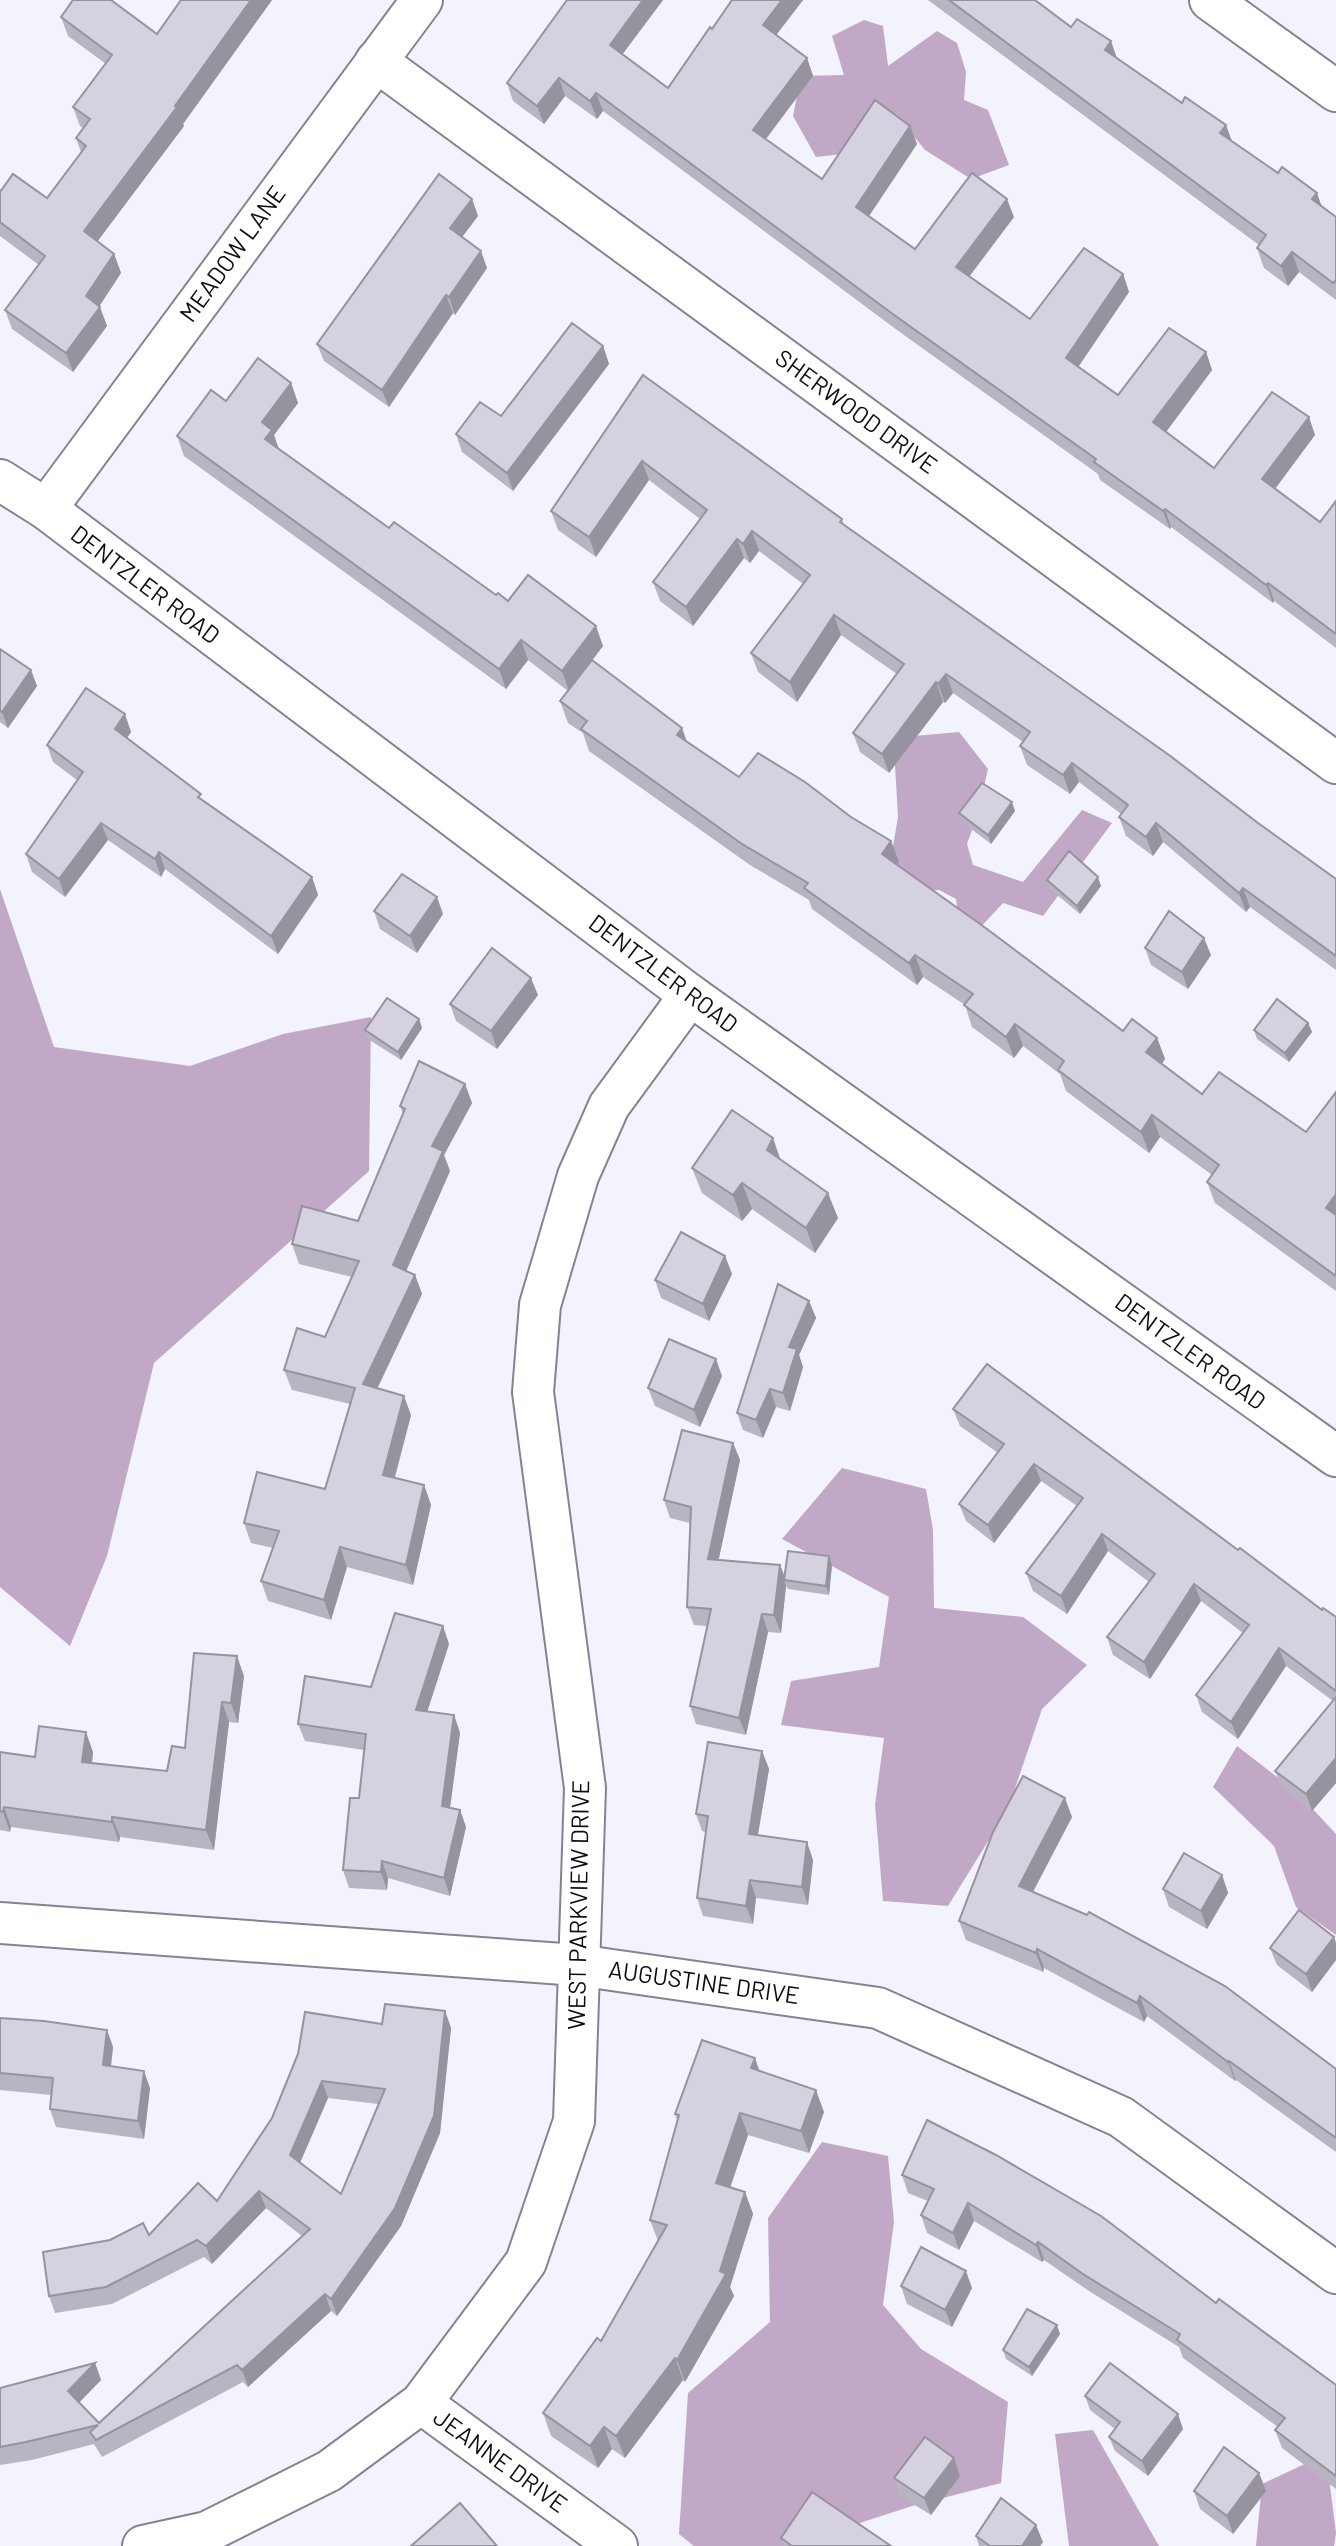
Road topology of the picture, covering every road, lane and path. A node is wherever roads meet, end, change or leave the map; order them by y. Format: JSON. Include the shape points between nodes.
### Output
{"nodes":[{"id":1,"x":422,"y":0,"type":"edge"},
{"id":2,"x":1210,"y":0,"type":"edge"},
{"id":3,"x":376,"y":61,"type":"junction"},
{"id":4,"x":1336,"y":91,"type":"edge"},
{"id":5,"x":0,"y":480,"type":"edge"},
{"id":6,"x":46,"y":509,"type":"junction"},
{"id":7,"x":1336,"y":763,"type":"edge"},
{"id":8,"x":690,"y":995,"type":"junction"},
{"id":9,"x":1336,"y":1456,"type":"edge"},
{"id":10,"x":0,"y":1923,"type":"edge"},
{"id":11,"x":577,"y":1965,"type":"junction"},
{"id":12,"x":1336,"y":2273,"type":"edge"},
{"id":13,"x":421,"y":2403,"type":"junction"},
{"id":14,"x":143,"y":2546,"type":"edge"},
{"id":15,"x":617,"y":2546,"type":"edge"}],
"edges":[{"from":1,"to":3,"type":"street","name":"MEADOW LANE"},
{"from":2,"to":4,"type":"street"},
{"from":3,"to":6,"type":"street","name":"MEADOW LANE"},
{"from":3,"to":7,"type":"street","name":"SHERWOOD DRIVE"},
{"from":5,"to":6,"type":"street","name":"DENTZLER ROAD"},
{"from":6,"to":8,"type":"street","name":"DENTZLER ROAD"},
{"from":8,"to":9,"type":"street","name":"DENTZLER ROAD"},
{"from":8,"to":11,"type":"street","name":"WEST PARKVIEW DRIVE","via":[[609,1106],[578,1176],[540,1305],[533,1392],[585,1788]]},
{"from":10,"to":11,"type":"street","name":"AUGUSTINE DRIVE"},
{"from":11,"to":12,"type":"street","name":"AUGUSTINE DRIVE","via":[[878,2008],[1121,2117]]},
{"from":11,"to":13,"type":"street","name":"WEST PARKVIEW DRIVE","via":[[574,2121],[526,2262]]},
{"from":13,"to":14,"type":"street","name":"WEST PARKVIEW DRIVE","via":[[329,2471],[207,2532]]},
{"from":13,"to":15,"type":"street","name":"JEANNE DRIVE"}]}
